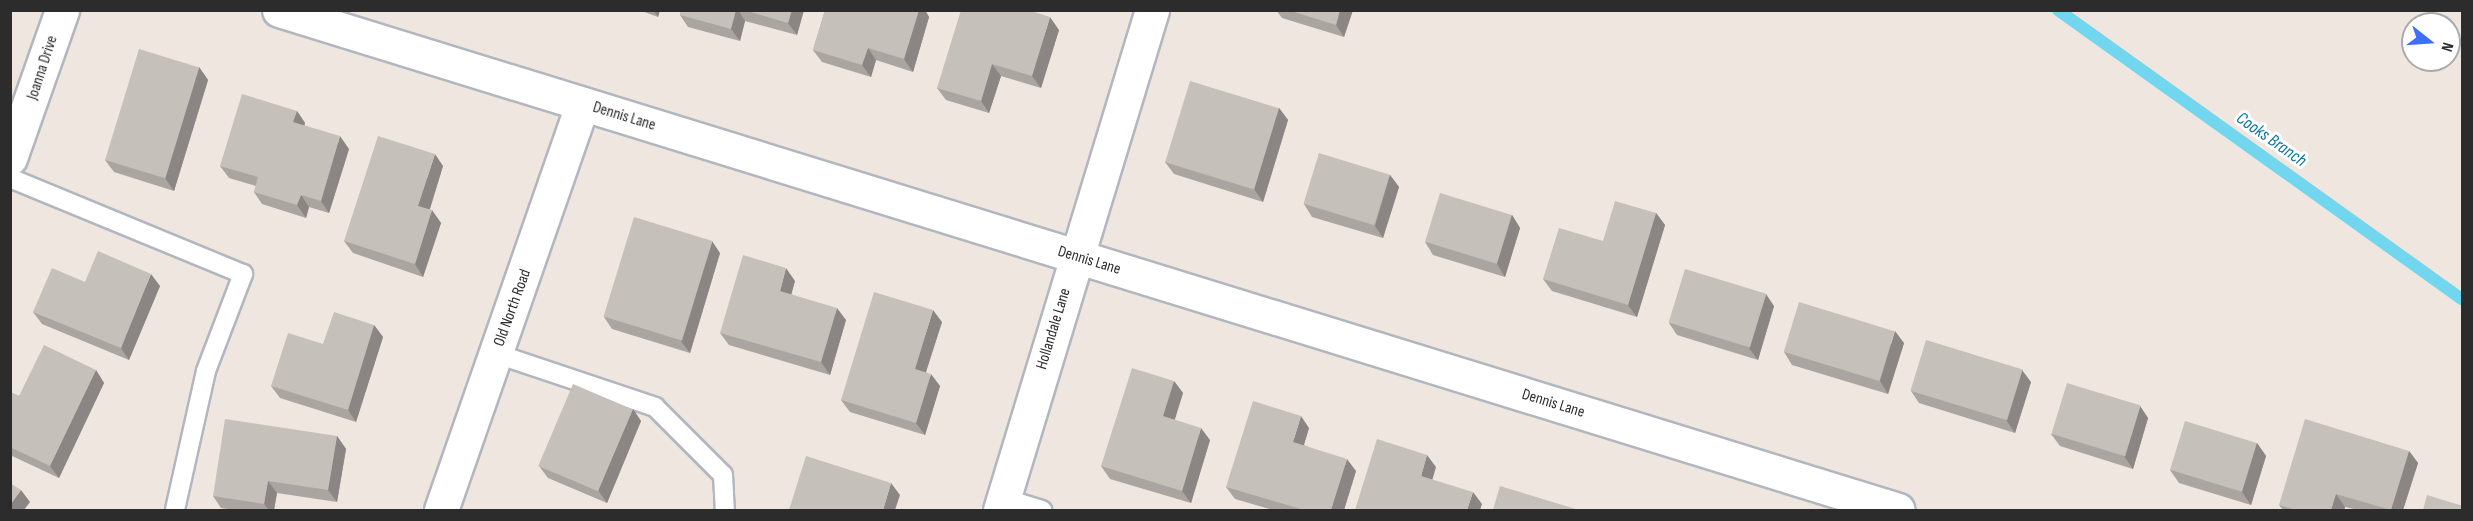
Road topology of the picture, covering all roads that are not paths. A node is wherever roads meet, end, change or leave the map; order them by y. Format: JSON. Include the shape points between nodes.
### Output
{"nodes":[{"id":1,"x":62,"y":10,"type":"edge"},
{"id":2,"x":279,"y":10,"type":"edge"},
{"id":3,"x":1152,"y":10,"type":"edge"},
{"id":4,"x":582,"y":104,"type":"junction"},
{"id":5,"x":10,"y":158,"type":"edge"},
{"id":6,"x":10,"y":178,"type":"edge"},
{"id":7,"x":1076,"y":257,"type":"junction"},
{"id":8,"x":496,"y":354,"type":"junction"},
{"id":9,"x":1001,"y":504,"type":"edge"},
{"id":10,"x":175,"y":510,"type":"edge"},
{"id":11,"x":441,"y":510,"type":"edge"},
{"id":12,"x":725,"y":510,"type":"edge"},
{"id":13,"x":1042,"y":510,"type":"edge"},
{"id":14,"x":1898,"y":510,"type":"edge"}],
"edges":[{"from":1,"to":5,"type":"street","name":"Joanna Drive"},
{"from":2,"to":4,"type":"street","name":"Dennis Lane"},
{"from":3,"to":7,"type":"street","name":"Hollandale Lane"},
{"from":4,"to":7,"type":"street","name":"Dennis Lane"},
{"from":4,"to":8,"type":"street","name":"Old North Road"},
{"from":6,"to":10,"type":"lane","via":[[243,274],[206,370]]},
{"from":7,"to":9,"type":"street","name":"Hollandale Lane"},
{"from":7,"to":14,"type":"street","name":"Dennis Lane"},
{"from":8,"to":11,"type":"street","name":"Old North Road"},
{"from":8,"to":12,"type":"lane","via":[[655,407],[723,474]]},
{"from":9,"to":13,"type":"lane"}]}
